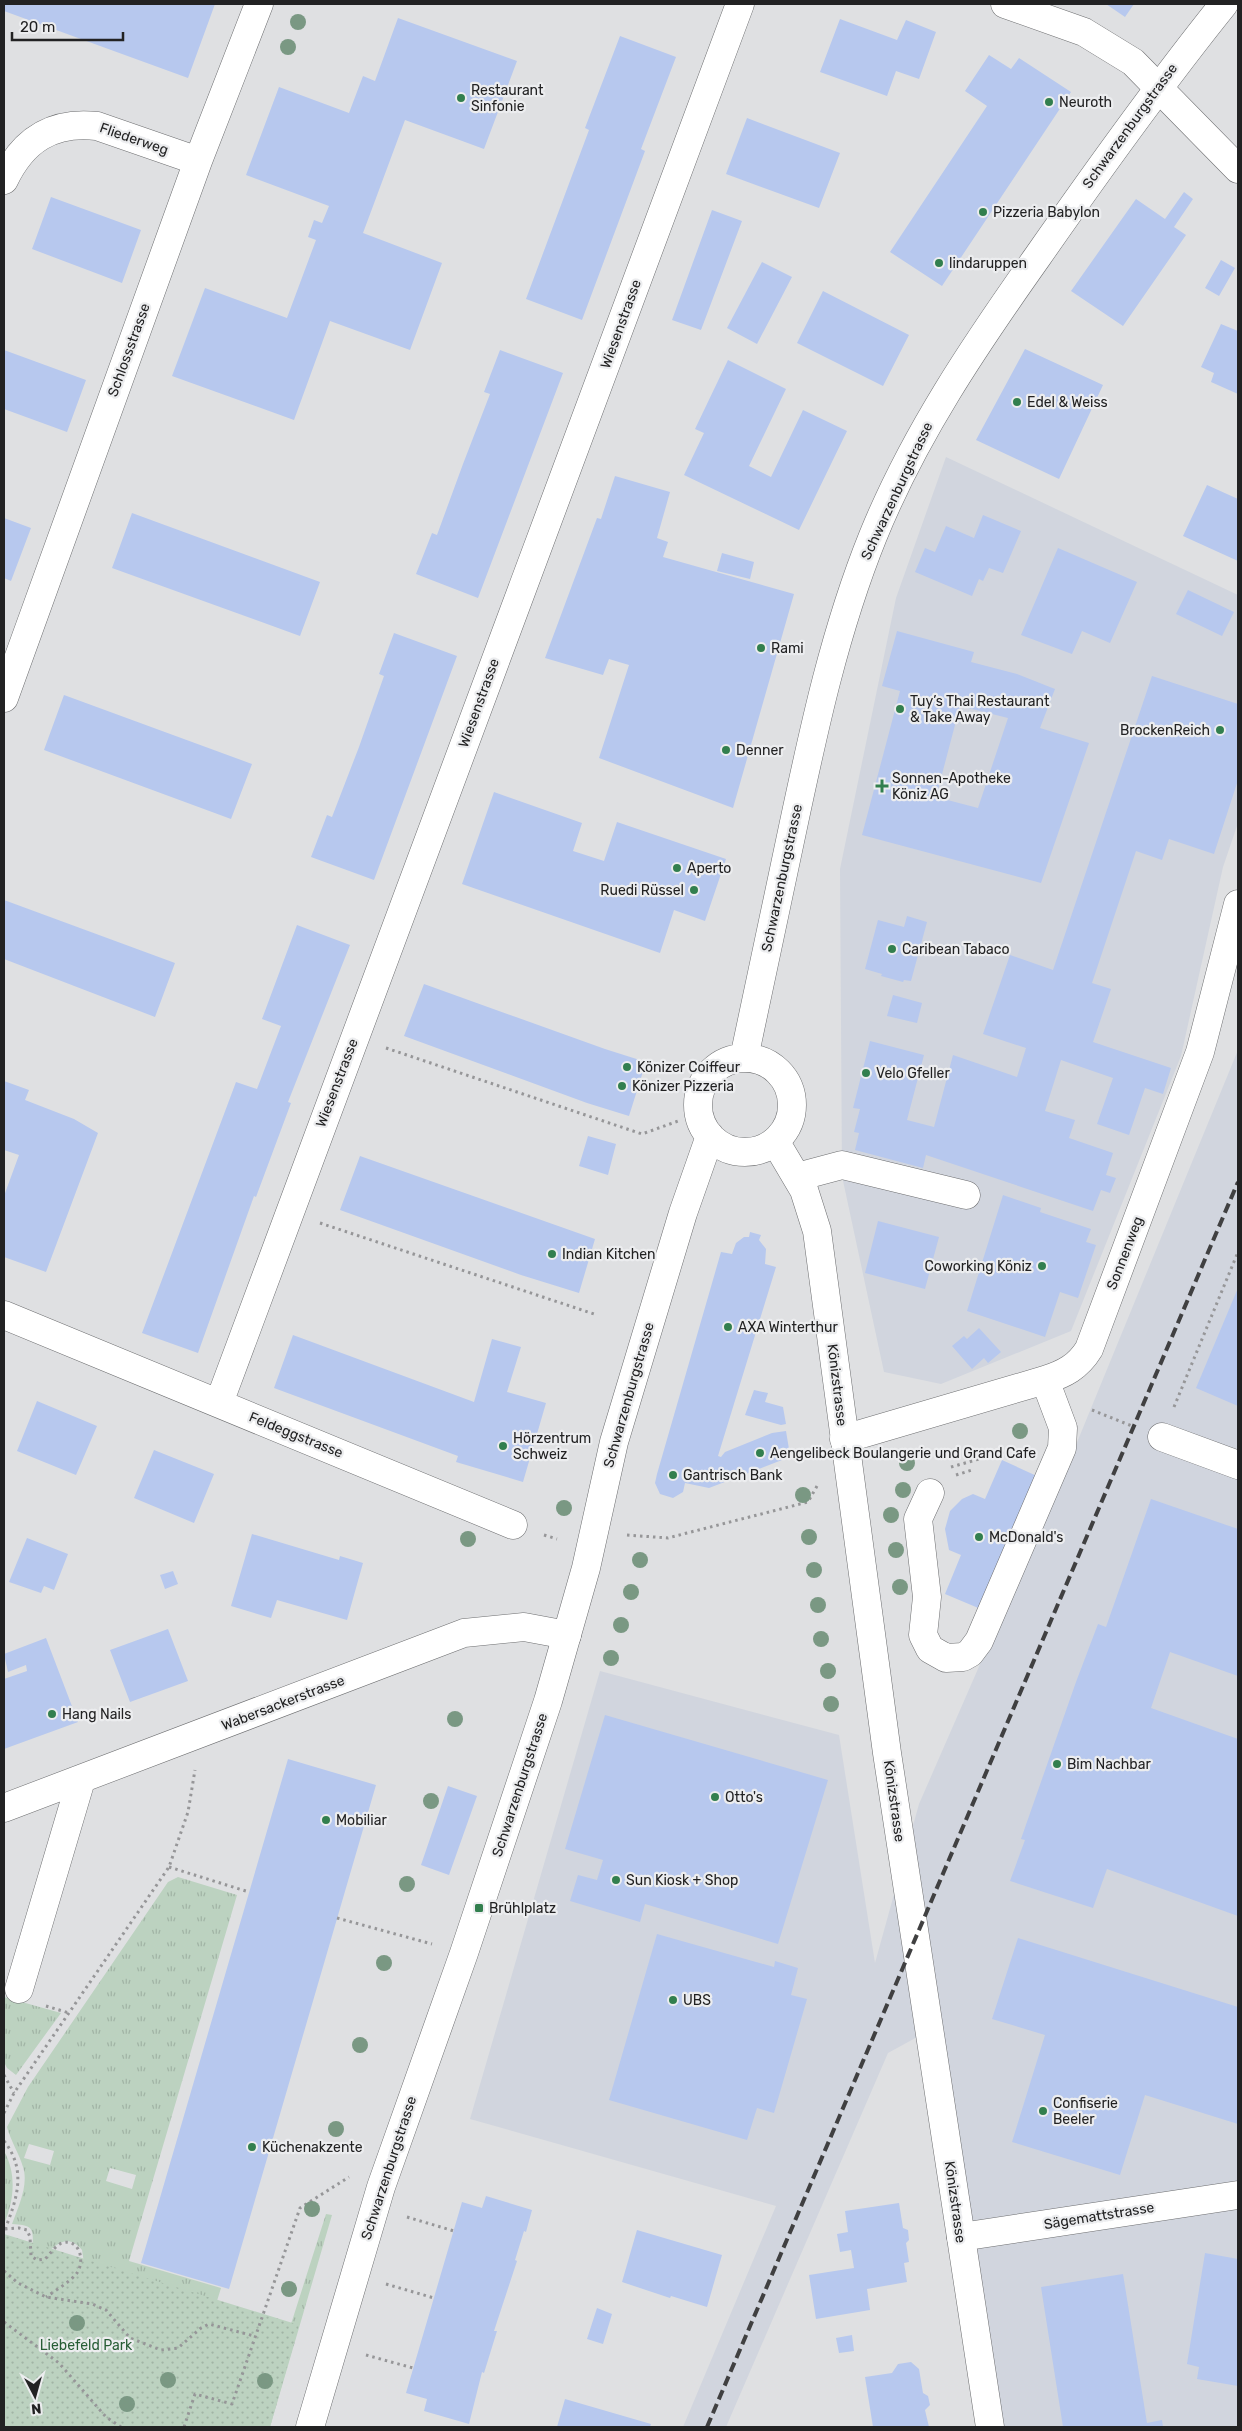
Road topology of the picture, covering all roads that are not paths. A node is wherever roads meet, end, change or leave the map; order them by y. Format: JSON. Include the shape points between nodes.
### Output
{"nodes":[{"id":1,"x":259,"y":4,"type":"edge"},
{"id":2,"x":740,"y":4,"type":"edge"},
{"id":3,"x":1005,"y":4,"type":"edge"},
{"id":4,"x":1224,"y":4,"type":"edge"},
{"id":5,"x":1158,"y":87,"type":"junction"},
{"id":6,"x":198,"y":162,"type":"junction"},
{"id":7,"x":1238,"y":169,"type":"edge"},
{"id":8,"x":4,"y":180,"type":"edge"},
{"id":9,"x":4,"y":698,"type":"edge"},
{"id":10,"x":1238,"y":904,"type":"edge"},
{"id":11,"x":744,"y":1058,"type":"junction"},
{"id":12,"x":704,"y":1125,"type":"junction"},
{"id":13,"x":775,"y":1141,"type":"junction"},
{"id":14,"x":797,"y":1177,"type":"junction"},
{"id":15,"x":966,"y":1195,"type":"dead end"},
{"id":16,"x":4,"y":1315,"type":"edge"},
{"id":17,"x":1045,"y":1380,"type":"junction"},
{"id":18,"x":219,"y":1403,"type":"junction"},
{"id":19,"x":1162,"y":1437,"type":"road end"},
{"id":20,"x":844,"y":1439,"type":"junction"},
{"id":21,"x":1238,"y":1465,"type":"edge"},
{"id":22,"x":930,"y":1492,"type":"dead end"},
{"id":23,"x":513,"y":1524,"type":"road end"},
{"id":24,"x":567,"y":1635,"type":"junction"},
{"id":25,"x":81,"y":1780,"type":"junction"},
{"id":26,"x":4,"y":1808,"type":"edge"},
{"id":27,"x":18,"y":1989,"type":"dead end"},
{"id":28,"x":1238,"y":2195,"type":"edge"},
{"id":29,"x":961,"y":2237,"type":"junction"},
{"id":30,"x":310,"y":2427,"type":"edge"},
{"id":31,"x":990,"y":2427,"type":"edge"}],
"edges":[{"from":1,"to":6,"type":"street","name":"Schlossstrasse"},
{"from":2,"to":18,"type":"street","name":"Wiesenstrasse"},
{"from":3,"to":5,"type":"street","via":[[1084,32],[1133,62]]},
{"from":4,"to":5,"type":"street","name":"Schwarzenburgstrasse"},
{"from":5,"to":7,"type":"street"},
{"from":5,"to":11,"type":"street","name":"Schwarzenburgstrasse","via":[[999,322],[941,400],[874,534],[852,590],[817,710]]},
{"from":6,"to":8,"type":"street","name":"Fliederweg","via":[[97,126],[80,124],[45,133],[28,143]]},
{"from":6,"to":9,"type":"street","name":"Schlossstrasse"},
{"from":10,"to":17,"type":"street","name":"Sonnenweg","via":[[1200,1052],[1089,1349],[1074,1367]]},
{"from":11,"to":12,"type":"street","via":[[728,1061],[714,1069],[704,1082],[698,1098]]},
{"from":11,"to":13,"type":"street","via":[[759,1060],[773,1067],[784,1078],[790,1092],[792,1108],[788,1122]]},
{"from":12,"to":13,"type":"street","via":[[723,1146],[738,1151],[754,1151]]},
{"from":12,"to":24,"type":"street","name":"Schwarzenburgstrasse","via":[[683,1213],[614,1442]]},
{"from":13,"to":14,"type":"street","name":"Könizstrasse"},
{"from":14,"to":15,"type":"street","via":[[842,1165]]},
{"from":14,"to":20,"type":"street","name":"Könizstrasse","via":[[809,1200],[817,1231]]},
{"from":16,"to":18,"type":"street","name":"Feldeggstrasse"},
{"from":17,"to":20,"type":"street","name":"Sonnenweg"},
{"from":17,"to":22,"type":"street","via":[[1063,1428],[1062,1448],[979,1641],[970,1653],[954,1658],[937,1654],[922,1635],[927,1597],[918,1519]]},
{"from":18,"to":23,"type":"street","name":"Feldeggstrasse"},
{"from":19,"to":21,"type":"street"},
{"from":20,"to":29,"type":"street","name":"Könizstrasse","via":[[887,1753]]},
{"from":24,"to":25,"type":"street","name":"Wabersackerstrasse","via":[[524,1627],[464,1633]]},
{"from":24,"to":30,"type":"street","name":"Schwarzenburgstrasse","via":[[470,1935],[375,2208]]},
{"from":25,"to":26,"type":"street","name":"Wabersackerstrasse"},
{"from":25,"to":27,"type":"street"},
{"from":28,"to":29,"type":"street","name":"Sägemattstrasse"},
{"from":29,"to":31,"type":"street","name":"Könizstrasse"}]}
